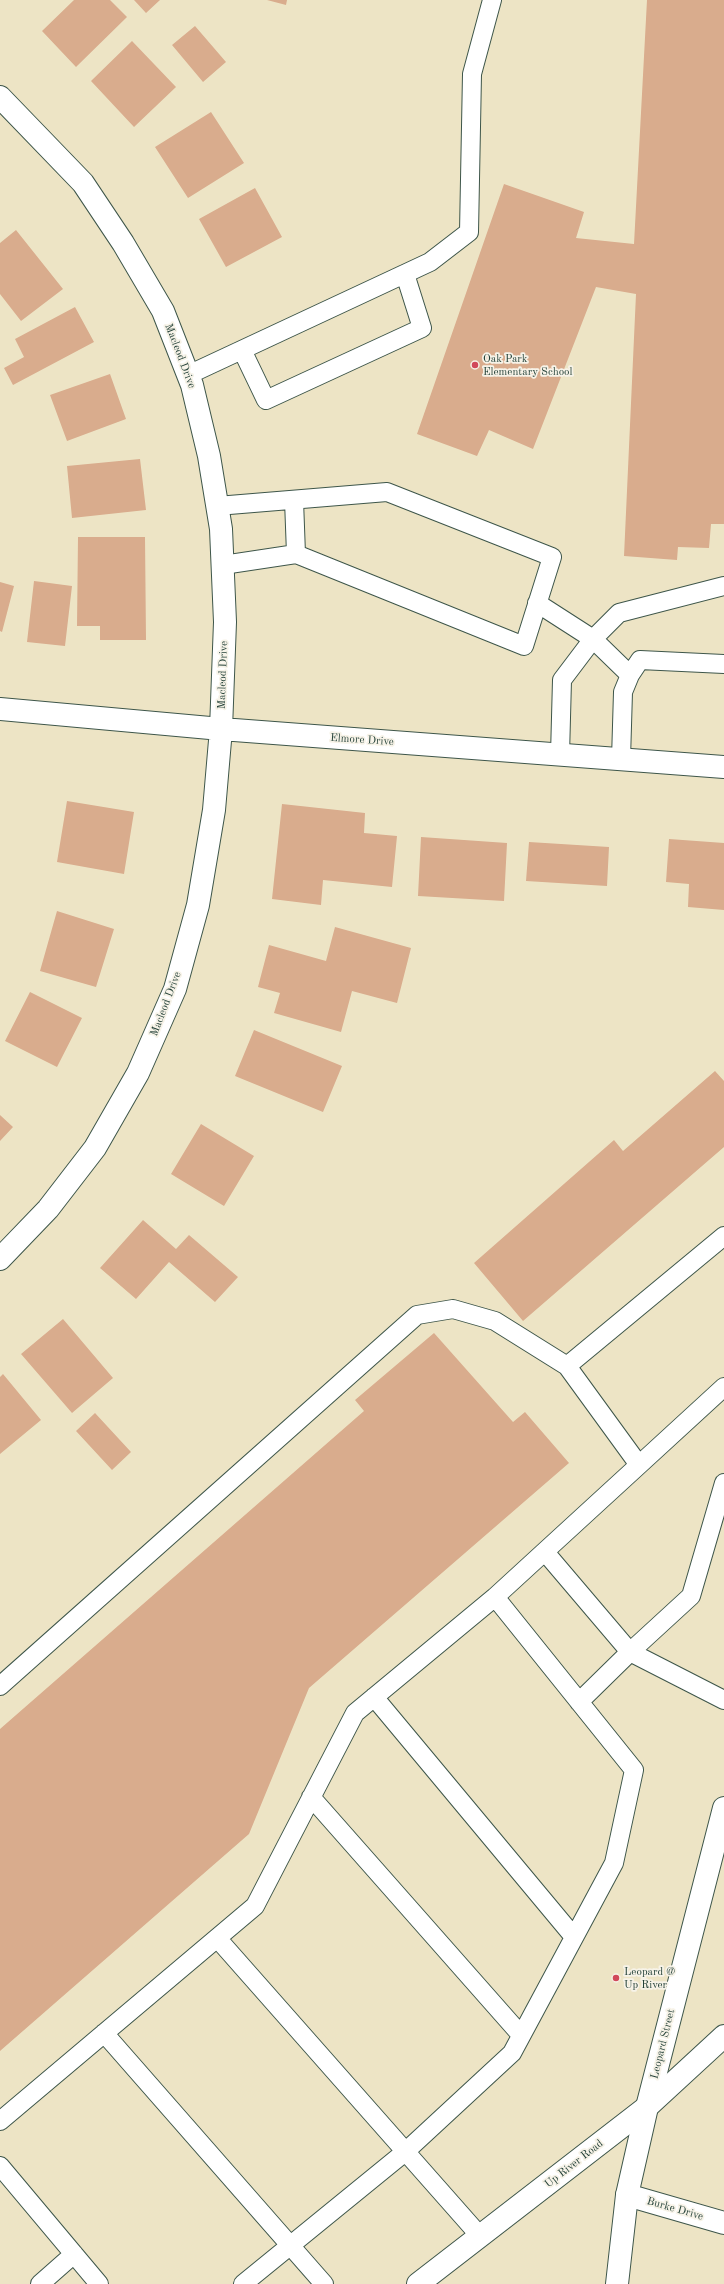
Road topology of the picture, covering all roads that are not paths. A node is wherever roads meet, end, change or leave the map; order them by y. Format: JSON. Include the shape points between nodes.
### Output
{"nodes":[{"id":1,"x":492,"y":0,"type":"edge"},
{"id":2,"x":0,"y":96,"type":"edge"},
{"id":3,"x":405,"y":274,"type":"junction"},
{"id":4,"x":242,"y":350,"type":"junction"},
{"id":5,"x":188,"y":375,"type":"junction"},
{"id":6,"x":294,"y":500,"type":"junction"},
{"id":7,"x":217,"y":506,"type":"junction"},
{"id":8,"x":296,"y":554,"type":"junction"},
{"id":9,"x":222,"y":565,"type":"junction"},
{"id":10,"x":724,"y":586,"type":"edge"},
{"id":11,"x":537,"y":603,"type":"junction"},
{"id":12,"x":593,"y":640,"type":"junction"},
{"id":13,"x":724,"y":664,"type":"edge"},
{"id":14,"x":630,"y":675,"type":"junction"},
{"id":15,"x":0,"y":709,"type":"edge"},
{"id":16,"x":221,"y":729,"type":"junction"},
{"id":17,"x":560,"y":755,"type":"junction"},
{"id":18,"x":621,"y":759,"type":"junction"},
{"id":19,"x":724,"y":767,"type":"edge"},
{"id":20,"x":724,"y":1236,"type":"edge"},
{"id":21,"x":0,"y":1259,"type":"edge"},
{"id":22,"x":567,"y":1366,"type":"junction"},
{"id":23,"x":724,"y":1387,"type":"edge"},
{"id":24,"x":639,"y":1466,"type":"junction"},
{"id":25,"x":724,"y":1482,"type":"edge"},
{"id":26,"x":545,"y":1552,"type":"junction"},
{"id":27,"x":495,"y":1597,"type":"junction"},
{"id":28,"x":630,"y":1652,"type":"junction"},
{"id":29,"x":0,"y":1686,"type":"edge"},
{"id":30,"x":374,"y":1697,"type":"junction"},
{"id":31,"x":724,"y":1700,"type":"edge"},
{"id":32,"x":579,"y":1702,"type":"junction"},
{"id":33,"x":311,"y":1797,"type":"junction"},
{"id":34,"x":724,"y":1808,"type":"edge"},
{"id":35,"x":574,"y":1937,"type":"junction"},
{"id":36,"x":217,"y":1938,"type":"junction"},
{"id":37,"x":104,"y":2033,"type":"junction"},
{"id":38,"x":521,"y":2035,"type":"junction"},
{"id":39,"x":724,"y":2036,"type":"edge"},
{"id":40,"x":647,"y":2107,"type":"junction"},
{"id":41,"x":0,"y":2121,"type":"edge"},
{"id":42,"x":405,"y":2152,"type":"junction"},
{"id":43,"x":0,"y":2166,"type":"edge"},
{"id":44,"x":627,"y":2195,"type":"junction"},
{"id":45,"x":724,"y":2223,"type":"edge"},
{"id":46,"x":480,"y":2236,"type":"junction"},
{"id":47,"x":290,"y":2245,"type":"junction"},
{"id":48,"x":74,"y":2254,"type":"junction"},
{"id":49,"x":40,"y":2284,"type":"edge"},
{"id":50,"x":99,"y":2284,"type":"edge"},
{"id":51,"x":243,"y":2284,"type":"edge"},
{"id":52,"x":324,"y":2284,"type":"edge"},
{"id":53,"x":418,"y":2284,"type":"edge"},
{"id":54,"x":617,"y":2284,"type":"edge"}],
"edges":[{"from":1,"to":3,"type":"lane","via":[[472,74],[469,232],[430,262]]},
{"from":2,"to":5,"type":"street","name":"Macleod Drive","via":[[83,183],[123,243],[162,311]]},
{"from":3,"to":4,"type":"lane"},
{"from":3,"to":4,"type":"lane","via":[[422,328],[266,400]]},
{"from":4,"to":5,"type":"lane"},
{"from":5,"to":7,"type":"street","name":"Macleod Drive","via":[[209,456]]},
{"from":6,"to":7,"type":"lane"},
{"from":6,"to":8,"type":"lane"},
{"from":6,"to":11,"type":"lane","via":[[387,492],[552,557]]},
{"from":7,"to":9,"type":"street","name":"Macleod Drive"},
{"from":8,"to":9,"type":"lane"},
{"from":8,"to":11,"type":"lane","via":[[524,646]]},
{"from":9,"to":16,"type":"street","name":"Macleod Drive","via":[[225,622]]},
{"from":10,"to":12,"type":"lane","via":[[619,613]]},
{"from":11,"to":12,"type":"lane"},
{"from":12,"to":14,"type":"lane"},
{"from":12,"to":17,"type":"lane","via":[[562,680]]},
{"from":13,"to":14,"type":"lane","via":[[640,660]]},
{"from":14,"to":18,"type":"lane","via":[[623,692]]},
{"from":15,"to":16,"type":"street","name":"Elmore Drive"},
{"from":16,"to":17,"type":"street","name":"Elmore Drive"},
{"from":16,"to":21,"type":"street","name":"Macleod Drive","via":[[214,810],[198,904],[175,989],[138,1074],[95,1148],[48,1209]]},
{"from":17,"to":18,"type":"street","name":"Elmore Drive"},
{"from":18,"to":19,"type":"street","name":"Elmore Drive"},
{"from":20,"to":22,"type":"lane"},
{"from":22,"to":24,"type":"lane"},
{"from":22,"to":29,"type":"lane","via":[[495,1321],[453,1309],[417,1315]]},
{"from":23,"to":24,"type":"lane"},
{"from":24,"to":26,"type":"lane"},
{"from":25,"to":28,"type":"lane","via":[[691,1596]]},
{"from":26,"to":27,"type":"lane"},
{"from":26,"to":28,"type":"lane"},
{"from":27,"to":30,"type":"lane"},
{"from":27,"to":32,"type":"lane"},
{"from":28,"to":31,"type":"lane"},
{"from":28,"to":32,"type":"lane"},
{"from":30,"to":33,"type":"lane","via":[[355,1713]]},
{"from":30,"to":35,"type":"lane"},
{"from":32,"to":35,"type":"lane","via":[[634,1770],[614,1863]]},
{"from":33,"to":36,"type":"lane","via":[[255,1906]]},
{"from":33,"to":38,"type":"lane"},
{"from":34,"to":40,"type":"street","name":"Leopard Street"},
{"from":35,"to":38,"type":"lane"},
{"from":36,"to":37,"type":"lane"},
{"from":36,"to":42,"type":"lane"},
{"from":37,"to":41,"type":"lane"},
{"from":37,"to":47,"type":"lane"},
{"from":38,"to":42,"type":"lane","via":[[512,2053]]},
{"from":39,"to":40,"type":"street","name":"Up River Road"},
{"from":40,"to":44,"type":"street","name":"Leopard Street"},
{"from":40,"to":46,"type":"street","name":"Up River Road"},
{"from":42,"to":46,"type":"lane"},
{"from":42,"to":47,"type":"lane"},
{"from":43,"to":48,"type":"lane"},
{"from":44,"to":45,"type":"street","name":"Burke Drive"},
{"from":44,"to":54,"type":"street","name":"Leopard Street"},
{"from":46,"to":53,"type":"street","name":"Up River Road"},
{"from":47,"to":51,"type":"lane"},
{"from":47,"to":52,"type":"lane"},
{"from":48,"to":49,"type":"lane"},
{"from":48,"to":50,"type":"lane"}]}
